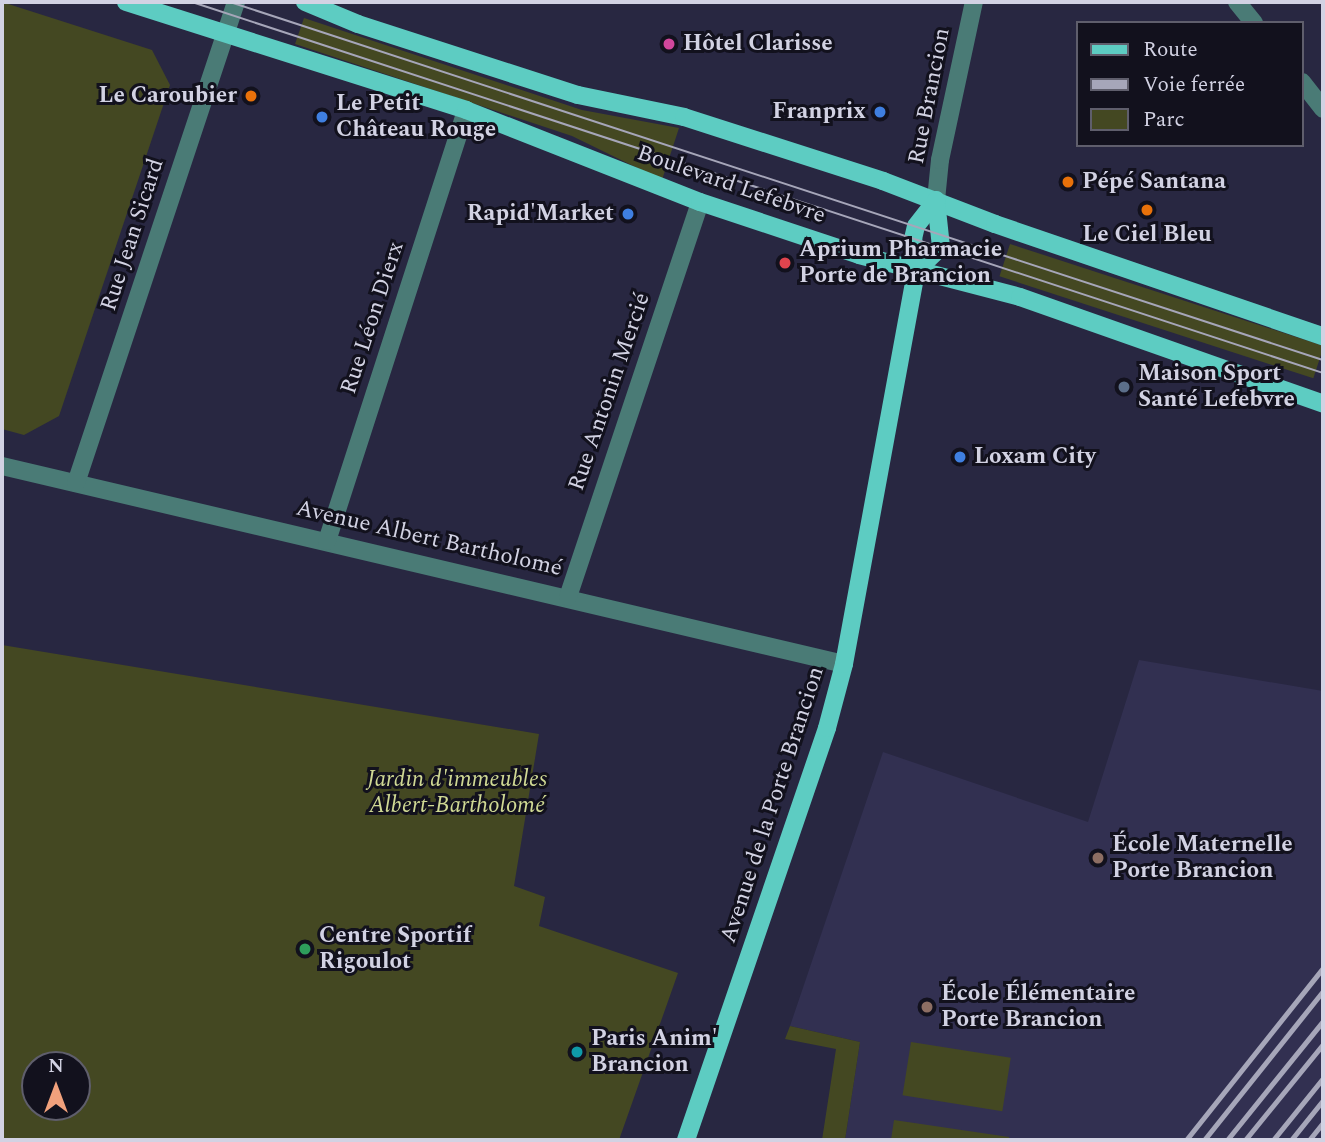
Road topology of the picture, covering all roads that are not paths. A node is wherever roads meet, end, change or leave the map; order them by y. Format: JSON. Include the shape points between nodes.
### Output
{"nodes":[{"id":1,"x":127,"y":2,"type":"edge"},
{"id":2,"x":236,"y":2,"type":"edge"},
{"id":3,"x":305,"y":2,"type":"edge"},
{"id":4,"x":974,"y":2,"type":"edge"},
{"id":5,"x":1242,"y":3,"type":"edge"},
{"id":6,"x":1253,"y":21,"type":"edge"},
{"id":7,"x":225,"y":36,"type":"junction"},
{"id":8,"x":1304,"y":84,"type":"edge"},
{"id":9,"x":1323,"y":108,"type":"edge"},
{"id":10,"x":466,"y":110,"type":"junction"},
{"id":11,"x":936,"y":200,"type":"junction"},
{"id":12,"x":700,"y":202,"type":"junction"},
{"id":13,"x":916,"y":271,"type":"junction"},
{"id":14,"x":1323,"y":336,"type":"edge"},
{"id":15,"x":1323,"y":404,"type":"edge"},
{"id":16,"x":2,"y":466,"type":"edge"},
{"id":17,"x":76,"y":483,"type":"junction"},
{"id":18,"x":327,"y":541,"type":"junction"},
{"id":19,"x":568,"y":597,"type":"junction"},
{"id":20,"x":844,"y":664,"type":"junction"},
{"id":21,"x":686,"y":1140,"type":"edge"}],
"edges":[{"from":1,"to":7,"type":"main road","name":"Boulevard Lefebvre"},
{"from":2,"to":7,"type":"street","name":"Rue Jean Sicard"},
{"from":3,"to":11,"type":"main road","name":"Boulevard Lefebvre","via":[[358,24],[565,90],[684,117]]},
{"from":4,"to":11,"type":"street","name":"Rue Brancion","via":[[940,160]]},
{"from":5,"to":6,"type":"street"},
{"from":7,"to":10,"type":"main road","name":"Boulevard Lefebvre"},
{"from":7,"to":17,"type":"street","name":"Rue Jean Sicard"},
{"from":8,"to":9,"type":"street"},
{"from":10,"to":12,"type":"main road","name":"Boulevard Lefebvre"},
{"from":10,"to":18,"type":"street","name":"Rue Léon Dierx"},
{"from":11,"to":13,"type":"main road","name":"Avenue de la Porte Brancion","via":[[916,226]]},
{"from":11,"to":13,"type":"main road","via":[[941,247]]},
{"from":11,"to":14,"type":"main road","name":"Boulevard Lefebvre"},
{"from":12,"to":13,"type":"main road","name":"Boulevard Lefebvre"},
{"from":12,"to":19,"type":"street","name":"Rue Antonin Mercié"},
{"from":13,"to":15,"type":"main road","name":"Boulevard Lefebvre","via":[[1020,297]]},
{"from":13,"to":20,"type":"main road","name":"Avenue de la Porte Brancion"},
{"from":16,"to":17,"type":"street","name":"Avenue Albert Bartholomé"},
{"from":17,"to":18,"type":"street","name":"Avenue Albert Bartholomé"},
{"from":18,"to":19,"type":"street","name":"Avenue Albert Bartholomé"},
{"from":19,"to":20,"type":"street","name":"Avenue Albert Bartholomé"},
{"from":20,"to":21,"type":"main road","name":"Avenue de la Porte Brancion","via":[[797,822]]}]}
